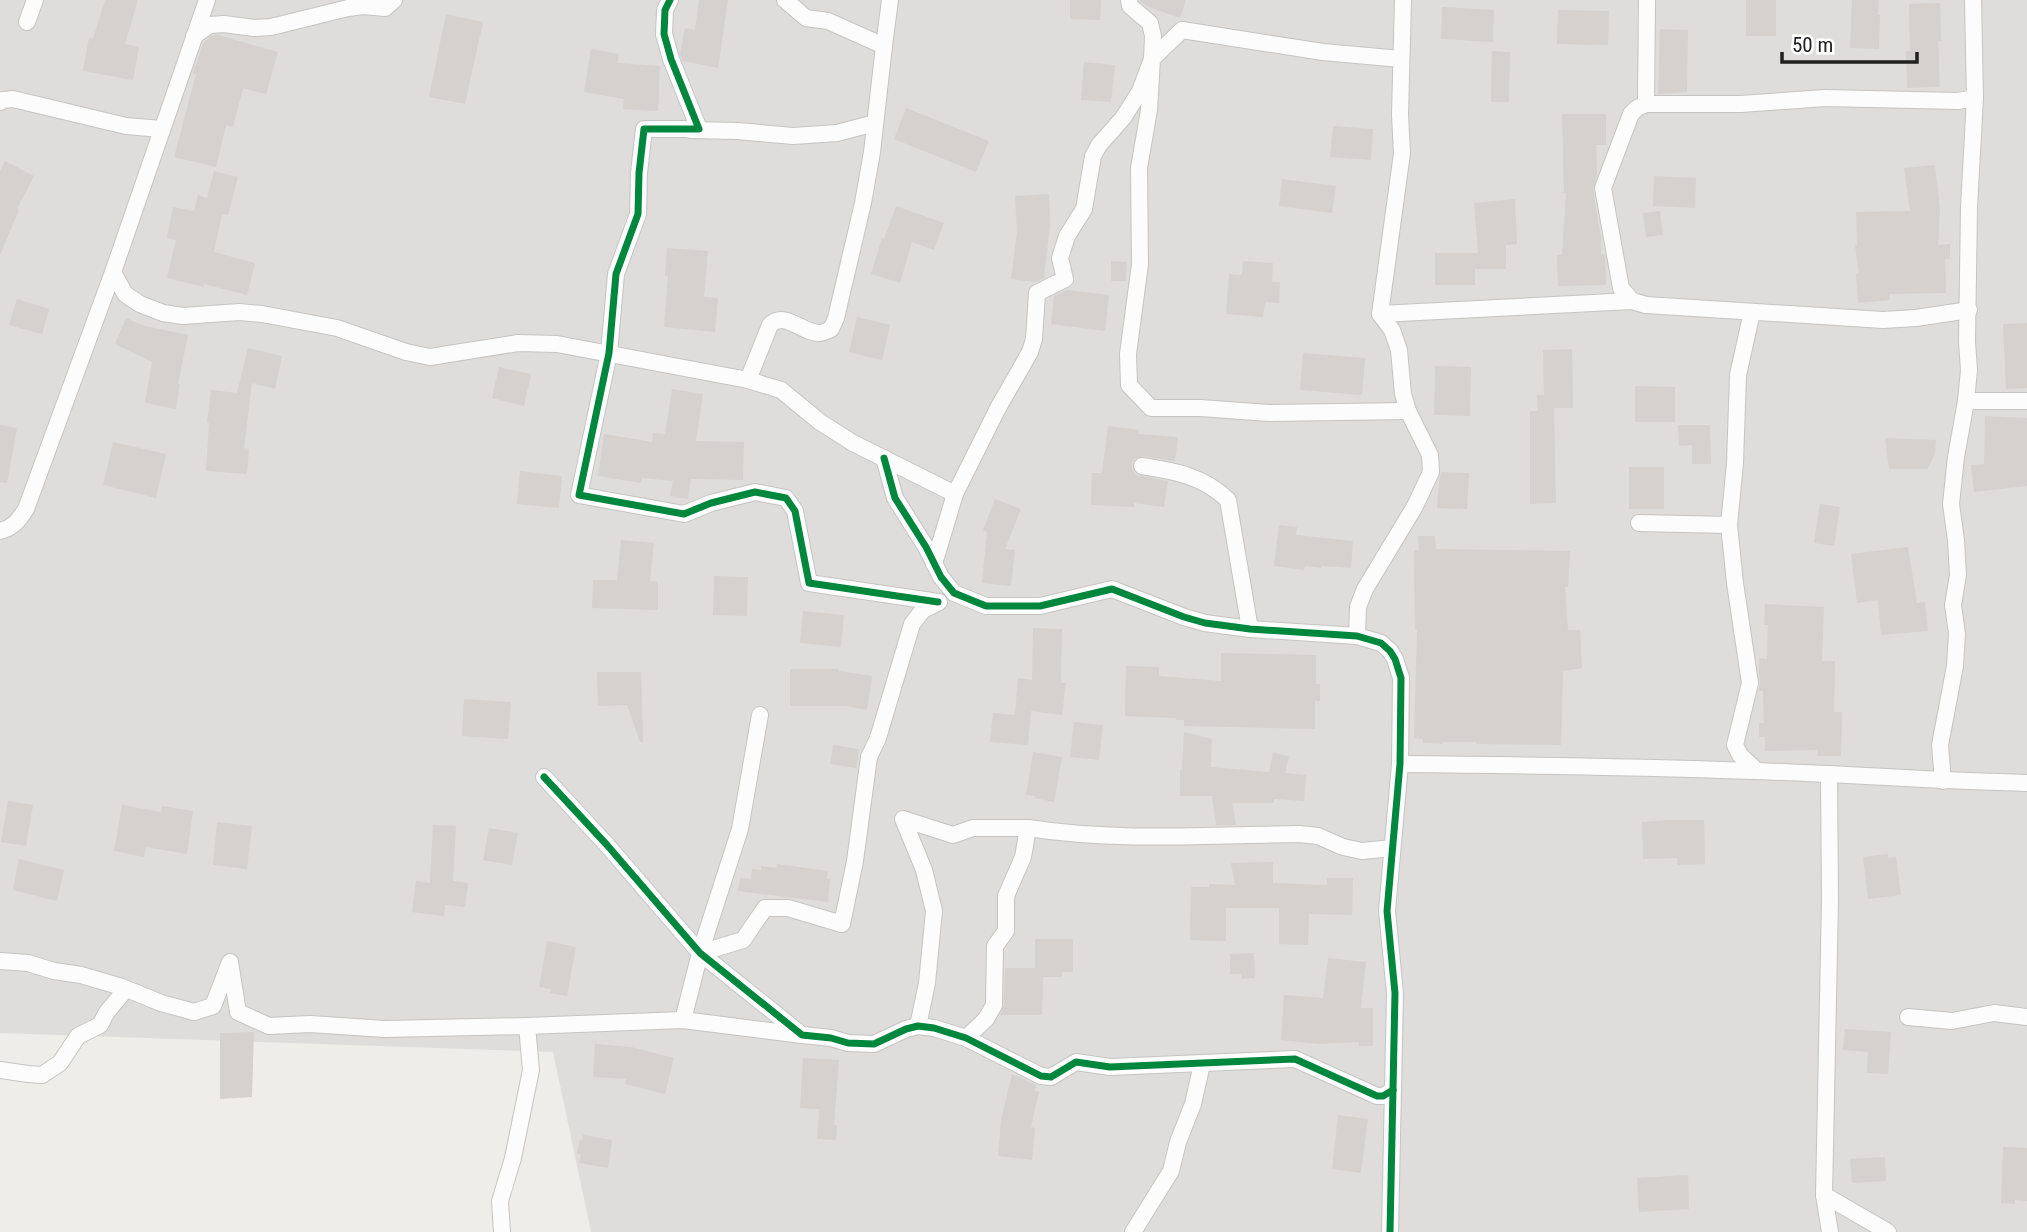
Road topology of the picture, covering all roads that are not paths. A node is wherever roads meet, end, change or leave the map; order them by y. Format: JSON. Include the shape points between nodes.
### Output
{"nodes":[{"id":1,"x":35,"y":0,"type":"edge"},
{"id":2,"x":207,"y":0,"type":"edge"},
{"id":3,"x":394,"y":0,"type":"edge"},
{"id":4,"x":670,"y":0,"type":"edge"},
{"id":5,"x":785,"y":0,"type":"edge"},
{"id":6,"x":890,"y":0,"type":"edge"},
{"id":7,"x":1129,"y":0,"type":"edge"},
{"id":8,"x":1403,"y":0,"type":"edge"},
{"id":9,"x":1647,"y":0,"type":"edge"},
{"id":10,"x":1973,"y":0,"type":"edge"},
{"id":11,"x":27,"y":22,"type":"dead end"},
{"id":12,"x":194,"y":36,"type":"junction"},
{"id":13,"x":884,"y":46,"type":"junction"},
{"id":14,"x":1152,"y":59,"type":"junction"},
{"id":15,"x":1401,"y":59,"type":"junction"},
{"id":16,"x":1975,"y":98,"type":"junction"},
{"id":17,"x":0,"y":102,"type":"edge"},
{"id":18,"x":1646,"y":104,"type":"junction"},
{"id":19,"x":875,"y":123,"type":"junction"},
{"id":20,"x":162,"y":129,"type":"junction"},
{"id":21,"x":644,"y":129,"type":"junction"},
{"id":22,"x":113,"y":272,"type":"junction"},
{"id":23,"x":1632,"y":301,"type":"junction"},
{"id":24,"x":1969,"y":310,"type":"junction"},
{"id":25,"x":1752,"y":312,"type":"junction"},
{"id":26,"x":1380,"y":314,"type":"junction"},
{"id":27,"x":609,"y":353,"type":"junction"},
{"id":28,"x":748,"y":380,"type":"junction"},
{"id":29,"x":1966,"y":401,"type":"junction"},
{"id":30,"x":2027,"y":401,"type":"edge"},
{"id":31,"x":1408,"y":411,"type":"junction"},
{"id":32,"x":884,"y":458,"type":"junction"},
{"id":33,"x":1142,"y":466,"type":"dead end"},
{"id":34,"x":955,"y":494,"type":"junction"},
{"id":35,"x":1639,"y":523,"type":"dead end"},
{"id":36,"x":1729,"y":525,"type":"junction"},
{"id":37,"x":0,"y":531,"type":"edge"},
{"id":38,"x":934,"y":564,"type":"junction"},
{"id":39,"x":954,"y":593,"type":"junction"},
{"id":40,"x":938,"y":602,"type":"junction"},
{"id":41,"x":1250,"y":629,"type":"junction"},
{"id":42,"x":1357,"y":636,"type":"junction"},
{"id":43,"x":760,"y":715,"type":"dead end"},
{"id":44,"x":1400,"y":764,"type":"junction"},
{"id":45,"x":1756,"y":771,"type":"junction"},
{"id":46,"x":1829,"y":774,"type":"junction"},
{"id":47,"x":544,"y":777,"type":"dead end"},
{"id":48,"x":1943,"y":781,"type":"junction"},
{"id":49,"x":2027,"y":783,"type":"edge"},
{"id":50,"x":1028,"y":828,"type":"junction"},
{"id":51,"x":1392,"y":848,"type":"junction"},
{"id":52,"x":700,"y":953,"type":"junction"},
{"id":53,"x":0,"y":961,"type":"edge"},
{"id":54,"x":126,"y":989,"type":"junction"},
{"id":55,"x":1908,"y":1017,"type":"dead end"},
{"id":56,"x":2027,"y":1017,"type":"edge"},
{"id":57,"x":683,"y":1020,"type":"junction"},
{"id":58,"x":527,"y":1026,"type":"junction"},
{"id":59,"x":918,"y":1026,"type":"junction"},
{"id":60,"x":802,"y":1035,"type":"junction"},
{"id":61,"x":966,"y":1038,"type":"junction"},
{"id":62,"x":1202,"y":1065,"type":"junction"},
{"id":63,"x":0,"y":1070,"type":"edge"},
{"id":64,"x":1393,"y":1090,"type":"junction"},
{"id":65,"x":1824,"y":1195,"type":"junction"},
{"id":66,"x":502,"y":1232,"type":"edge"},
{"id":67,"x":1133,"y":1232,"type":"edge"},
{"id":68,"x":1390,"y":1232,"type":"edge"},
{"id":69,"x":1830,"y":1232,"type":"edge"},
{"id":70,"x":1888,"y":1232,"type":"edge"}],
"edges":[{"from":1,"to":11,"type":"street"},
{"from":2,"to":12,"type":"street"},
{"from":3,"to":12,"type":"street","via":[[385,8],[348,8],[271,27],[210,25]]},
{"from":4,"to":21,"type":"street","via":[[664,34],[699,129]]},
{"from":5,"to":13,"type":"street","via":[[806,18],[828,21]]},
{"from":6,"to":13,"type":"street"},
{"from":7,"to":14,"type":"street","via":[[1150,23]]},
{"from":8,"to":15,"type":"street"},
{"from":9,"to":18,"type":"street"},
{"from":10,"to":16,"type":"street"},
{"from":12,"to":20,"type":"street"},
{"from":13,"to":19,"type":"street"},
{"from":14,"to":15,"type":"street","via":[[1182,30]]},
{"from":14,"to":31,"type":"street","via":[[1139,168],[1140,264],[1128,354],[1129,385],[1151,408],[1269,413]]},
{"from":14,"to":34,"type":"street","via":[[1124,118],[1093,156],[1084,209],[1060,258],[1065,279],[1037,293],[1030,352]]},
{"from":15,"to":26,"type":"street","via":[[1402,153]]},
{"from":16,"to":18,"type":"street"},
{"from":16,"to":24,"type":"street"},
{"from":17,"to":20,"type":"street","via":[[13,99],[126,126]]},
{"from":18,"to":23,"type":"street","via":[[1631,114],[1603,188],[1620,288]]},
{"from":19,"to":21,"type":"street","via":[[837,133],[793,136]]},
{"from":19,"to":28,"type":"street","via":[[863,203],[831,329],[819,333],[782,319],[775,321]]},
{"from":20,"to":22,"type":"street"},
{"from":21,"to":27,"type":"street","via":[[638,214],[616,274]]},
{"from":22,"to":27,"type":"street","via":[[125,294],[163,313],[262,314],[337,328],[430,357],[518,343]]},
{"from":22,"to":37,"type":"street","via":[[26,509],[16,524]]},
{"from":23,"to":25,"type":"street"},
{"from":23,"to":26,"type":"street"},
{"from":24,"to":25,"type":"street","via":[[1883,320]]},
{"from":24,"to":29,"type":"street"},
{"from":25,"to":36,"type":"street","via":[[1738,375]]},
{"from":26,"to":31,"type":"street","via":[[1399,350]]},
{"from":27,"to":28,"type":"street"},
{"from":27,"to":40,"type":"street","via":[[579,495],[684,514],[755,492],[786,498],[795,511],[808,583]]},
{"from":28,"to":32,"type":"street","via":[[781,390],[820,422]]},
{"from":29,"to":30,"type":"street"},
{"from":29,"to":48,"type":"street","via":[[1951,504],[1958,575],[1953,605],[1957,634],[1940,745]]},
{"from":31,"to":42,"type":"street","via":[[1430,455],[1431,471],[1365,589],[1358,607]]},
{"from":32,"to":34,"type":"street"},
{"from":32,"to":38,"type":"street","via":[[895,498]]},
{"from":33,"to":41,"type":"street","via":[[1181,472],[1228,500]]},
{"from":34,"to":38,"type":"street"},
{"from":35,"to":36,"type":"street"},
{"from":36,"to":45,"type":"street","via":[[1750,683],[1735,745]]},
{"from":38,"to":39,"type":"street"},
{"from":39,"to":40,"type":"street"},
{"from":39,"to":41,"type":"street","via":[[986,606],[1004,607],[1040,606],[1112,589],[1184,617]]},
{"from":40,"to":52,"type":"street","via":[[923,610],[912,624],[869,757],[842,924],[788,908],[765,908],[743,940]]},
{"from":41,"to":42,"type":"street"},
{"from":42,"to":44,"type":"street","via":[[1381,643],[1395,659],[1401,678]]},
{"from":43,"to":52,"type":"street","via":[[740,829]]},
{"from":44,"to":45,"type":"street"},
{"from":44,"to":51,"type":"street"},
{"from":45,"to":46,"type":"street"},
{"from":46,"to":48,"type":"street"},
{"from":46,"to":65,"type":"street"},
{"from":47,"to":52,"type":"street"},
{"from":48,"to":49,"type":"street"},
{"from":50,"to":51,"type":"street","via":[[1149,838],[1299,834],[1362,851]]},
{"from":50,"to":59,"type":"street","via":[[973,828],[953,835],[903,819],[924,870],[934,911]]},
{"from":50,"to":61,"type":"street","via":[[1023,857],[1006,896],[1006,931],[995,946],[994,1005]]},
{"from":51,"to":64,"type":"street","via":[[1387,911],[1395,993]]},
{"from":52,"to":57,"type":"street"},
{"from":52,"to":60,"type":"street"},
{"from":53,"to":54,"type":"street","via":[[28,963]]},
{"from":54,"to":58,"type":"street","via":[[194,1012],[213,1006],[230,962],[238,1012],[269,1026]]},
{"from":54,"to":63,"type":"street","via":[[100,1024],[79,1036],[60,1063],[42,1075]]},
{"from":55,"to":56,"type":"street","via":[[1952,1021],[1994,1013]]},
{"from":57,"to":58,"type":"street"},
{"from":57,"to":60,"type":"street"},
{"from":58,"to":66,"type":"street","via":[[531,1070],[500,1201]]},
{"from":59,"to":60,"type":"street","via":[[874,1044]]},
{"from":59,"to":61,"type":"street"},
{"from":61,"to":62,"type":"street","via":[[1041,1076],[1051,1077],[1076,1062],[1110,1067]]},
{"from":62,"to":64,"type":"street","via":[[1295,1059],[1377,1096]]},
{"from":62,"to":67,"type":"street","via":[[1171,1171]]},
{"from":64,"to":68,"type":"street"},
{"from":65,"to":69,"type":"street"},
{"from":65,"to":70,"type":"street"}]}
